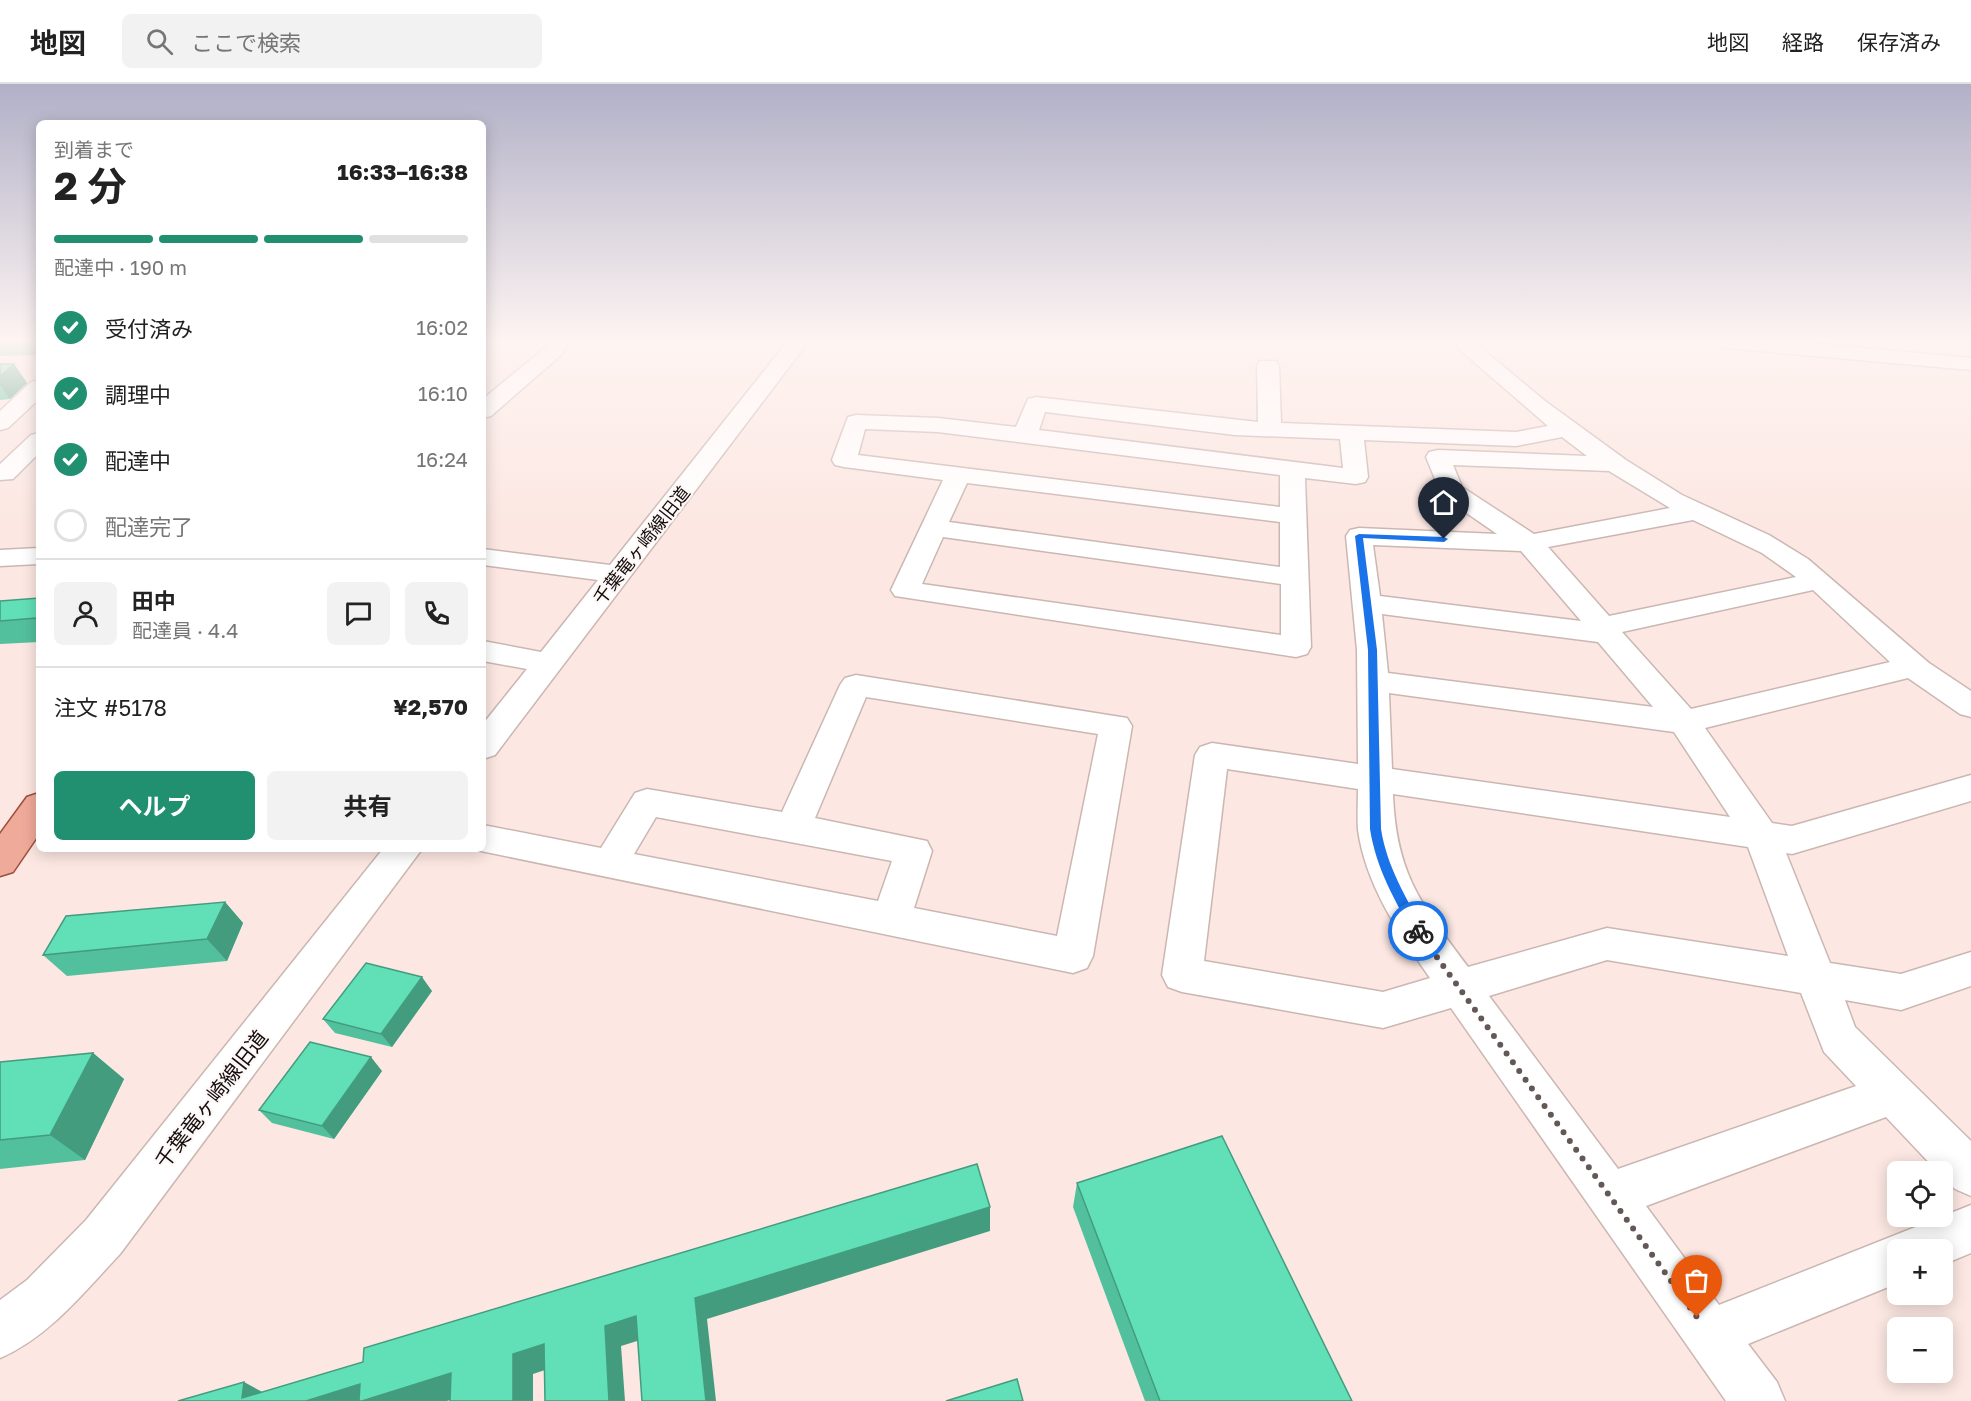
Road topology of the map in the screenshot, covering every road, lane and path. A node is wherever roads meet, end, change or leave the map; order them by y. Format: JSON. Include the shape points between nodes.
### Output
{"nodes":[{"id":1,"x":21,"y":403,"type":"edge"},
{"id":2,"x":751,"y":403,"type":"edge"},
{"id":3,"x":1269,"y":403,"type":"edge"},
{"id":4,"x":1533,"y":403,"type":"edge"},
{"id":5,"x":0,"y":423,"type":"edge"},
{"id":6,"x":1568,"y":429,"type":"junction"},
{"id":7,"x":1269,"y":430,"type":"junction"},
{"id":8,"x":1351,"y":433,"type":"junction"},
{"id":9,"x":1024,"y":435,"type":"junction"},
{"id":10,"x":36,"y":443,"type":"edge"},
{"id":11,"x":1615,"y":464,"type":"junction"},
{"id":12,"x":1292,"y":468,"type":"junction"},
{"id":13,"x":36,"y":472,"type":"edge"},
{"id":14,"x":958,"y":475,"type":"junction"},
{"id":15,"x":1697,"y":511,"type":"junction"},
{"id":16,"x":1293,"y":516,"type":"junction"},
{"id":17,"x":934,"y":528,"type":"junction"},
{"id":18,"x":1528,"y":543,"type":"junction"},
{"id":19,"x":36,"y":556,"type":"edge"},
{"id":20,"x":486,"y":557,"type":"edge"},
{"id":21,"x":0,"y":558,"type":"edge"},
{"id":22,"x":619,"y":574,"type":"junction"},
{"id":23,"x":1294,"y":576,"type":"junction"},
{"id":24,"x":1816,"y":580,"type":"junction"},
{"id":25,"x":1367,"y":603,"type":"junction"},
{"id":26,"x":1605,"y":631,"type":"junction"},
{"id":27,"x":486,"y":652,"type":"edge"},
{"id":28,"x":548,"y":663,"type":"junction"},
{"id":29,"x":1915,"y":666,"type":"junction"},
{"id":30,"x":1373,"y":681,"type":"junction"},
{"id":31,"x":1971,"y":706,"type":"edge"},
{"id":32,"x":1684,"y":722,"type":"junction"},
{"id":33,"x":486,"y":743,"type":"edge"},
{"id":34,"x":1375,"y":778,"type":"junction"},
{"id":35,"x":1971,"y":788,"type":"edge"},
{"id":36,"x":36,"y":810,"type":"edge"},
{"id":37,"x":793,"y":827,"type":"junction"},
{"id":38,"x":1761,"y":835,"type":"junction"},
{"id":39,"x":486,"y":840,"type":"edge"},
{"id":40,"x":402,"y":852,"type":"edge"},
{"id":41,"x":0,"y":862,"type":"edge"},
{"id":42,"x":610,"y":864,"type":"junction"},
{"id":43,"x":891,"y":919,"type":"junction"},
{"id":44,"x":1971,"y":969,"type":"edge"},
{"id":45,"x":1816,"y":978,"type":"junction"},
{"id":46,"x":1459,"y":988,"type":"junction"},
{"id":47,"x":1893,"y":1094,"type":"junction"},
{"id":48,"x":1971,"y":1173,"type":"edge"},
{"id":49,"x":1610,"y":1196,"type":"junction"},
{"id":50,"x":1971,"y":1228,"type":"edge"},
{"id":51,"x":1945,"y":1239,"type":"edge"},
{"id":52,"x":1887,"y":1262,"type":"edge"},
{"id":53,"x":0,"y":1332,"type":"edge"},
{"id":54,"x":1710,"y":1334,"type":"junction"},
{"id":55,"x":1758,"y":1401,"type":"edge"}],
"edges":[{"from":1,"to":5,"type":"street"},
{"from":2,"to":22,"type":"street","name":"千葉竜ヶ崎線旧道"},
{"from":3,"to":7,"type":"street"},
{"from":4,"to":6,"type":"street"},
{"from":6,"to":8,"type":"street","via":[[1516,440]]},
{"from":6,"to":11,"type":"street"},
{"from":7,"to":8,"type":"street"},
{"from":7,"to":9,"type":"street","via":[[1036,404]]},
{"from":8,"to":12,"type":"street","via":[[1356,477]]},
{"from":9,"to":12,"type":"street"},
{"from":9,"to":14,"type":"street","via":[[938,424],[856,422],[844,460]]},
{"from":10,"to":13,"type":"street","via":[[4,474]]},
{"from":11,"to":15,"type":"street"},
{"from":11,"to":18,"type":"street","via":[[1438,457],[1451,491]]},
{"from":12,"to":16,"type":"street"},
{"from":14,"to":16,"type":"street"},
{"from":14,"to":17,"type":"street"},
{"from":15,"to":18,"type":"street"},
{"from":15,"to":24,"type":"street","via":[[1772,548]]},
{"from":16,"to":23,"type":"street"},
{"from":17,"to":23,"type":"street"},
{"from":17,"to":23,"type":"street","via":[[905,590],[1296,647]]},
{"from":18,"to":25,"type":"street","via":[[1359,536]]},
{"from":18,"to":26,"type":"street"},
{"from":19,"to":21,"type":"street"},
{"from":20,"to":22,"type":"street"},
{"from":22,"to":28,"type":"street","name":"千葉竜ヶ崎線旧道"},
{"from":24,"to":26,"type":"street"},
{"from":24,"to":29,"type":"street"},
{"from":25,"to":26,"type":"street"},
{"from":25,"to":30,"type":"street"},
{"from":26,"to":32,"type":"street"},
{"from":27,"to":28,"type":"street"},
{"from":28,"to":33,"type":"street","name":"千葉竜ヶ崎線旧道"},
{"from":29,"to":31,"type":"street"},
{"from":29,"to":32,"type":"street"},
{"from":30,"to":32,"type":"street"},
{"from":30,"to":34,"type":"street"},
{"from":32,"to":38,"type":"street"},
{"from":34,"to":38,"type":"street"},
{"from":34,"to":46,"type":"street","via":[[1378,846],[1394,890]]},
{"from":34,"to":46,"type":"street","via":[[1212,755],[1182,975],[1383,1010]]},
{"from":35,"to":38,"type":"street","via":[[1792,840]]},
{"from":36,"to":41,"type":"main road"},
{"from":37,"to":42,"type":"street","via":[[647,802]]},
{"from":37,"to":43,"type":"street","via":[[914,851]]},
{"from":37,"to":43,"type":"street","via":[[856,685],[1116,726],[1072,956]]},
{"from":38,"to":45,"type":"street"},
{"from":39,"to":42,"type":"street"},
{"from":40,"to":53,"type":"street","name":"千葉竜ヶ崎線旧道","via":[[103,1237],[45,1298]]},
{"from":42,"to":43,"type":"street"},
{"from":44,"to":45,"type":"street","via":[[1901,992]]},
{"from":45,"to":46,"type":"street","via":[[1606,944]]},
{"from":45,"to":47,"type":"street","via":[[1839,1039]]},
{"from":46,"to":49,"type":"street"},
{"from":47,"to":48,"type":"street"},
{"from":47,"to":49,"type":"street"},
{"from":49,"to":54,"type":"street"},
{"from":50,"to":51,"type":"street"},
{"from":52,"to":54,"type":"street"},
{"from":54,"to":55,"type":"street"}]}
